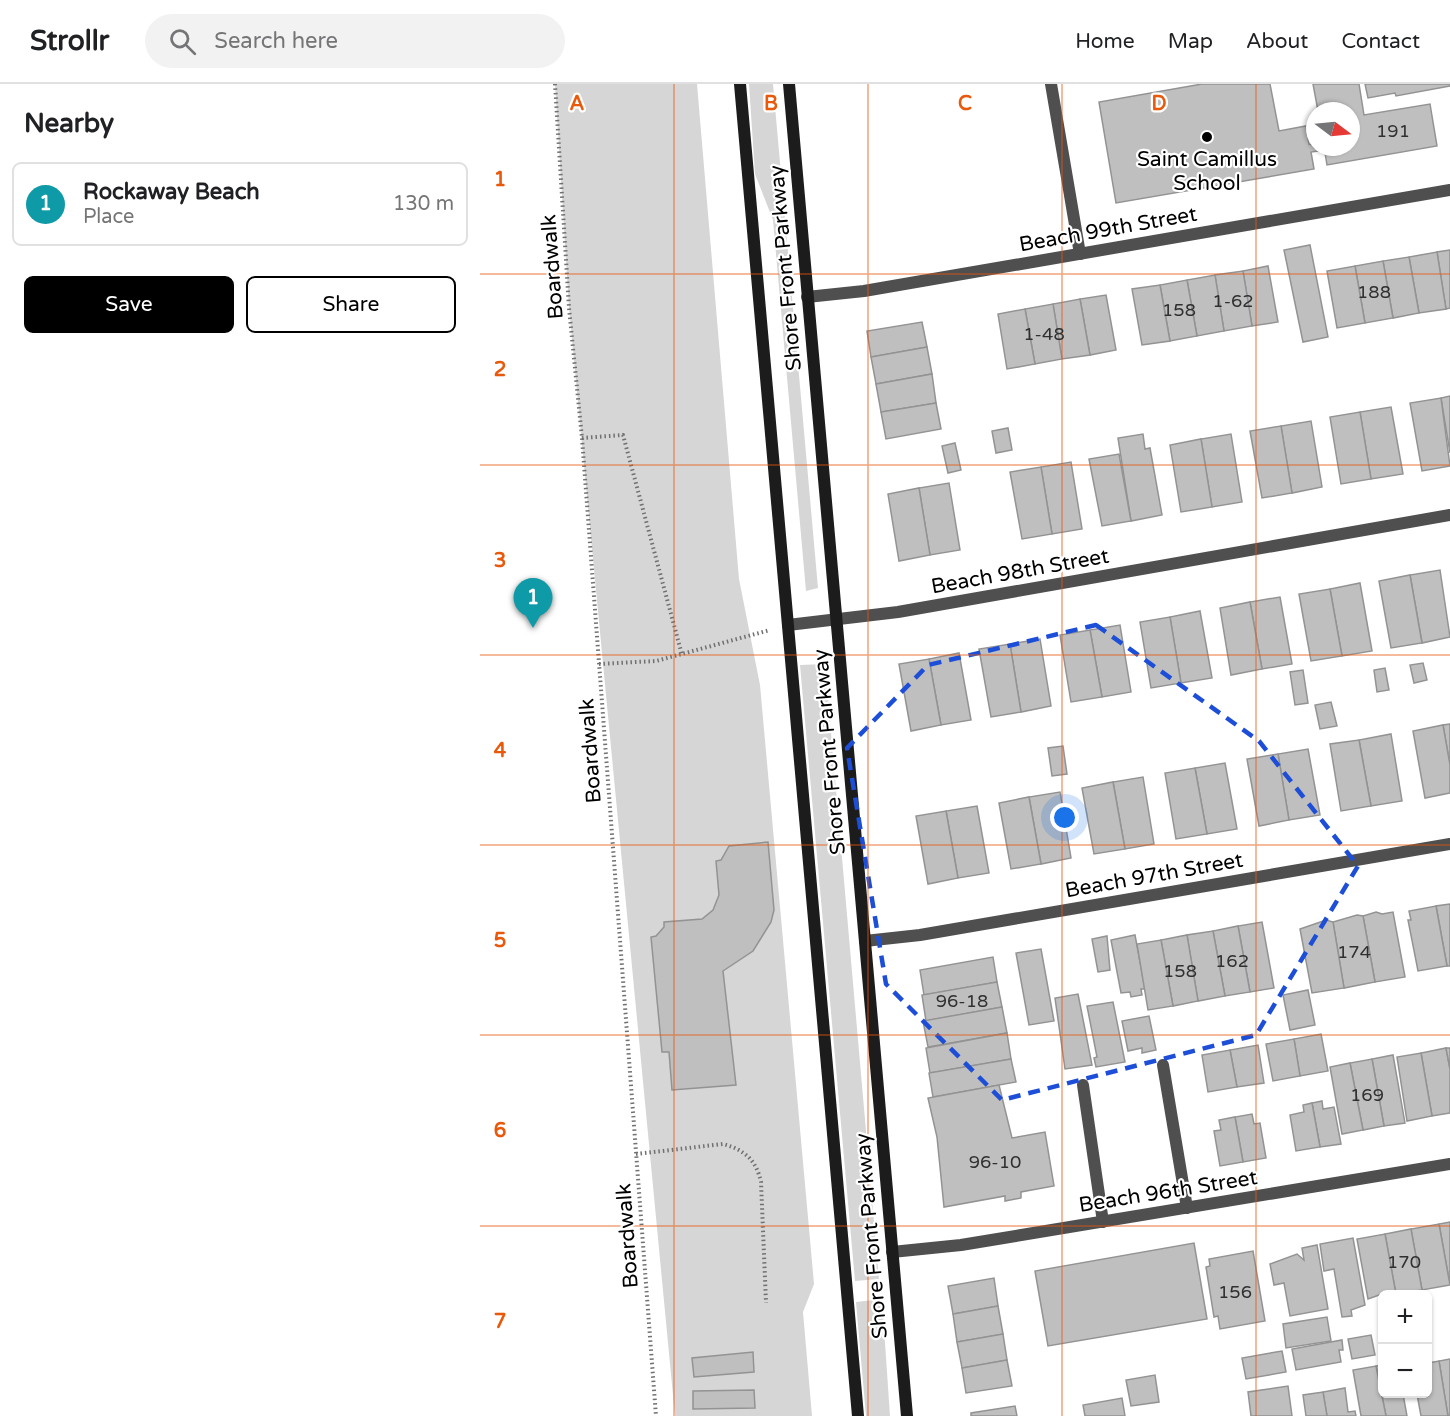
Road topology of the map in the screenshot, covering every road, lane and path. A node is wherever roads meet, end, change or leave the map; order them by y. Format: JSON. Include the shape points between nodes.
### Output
{"nodes":[{"id":1,"x":555,"y":84,"type":"edge"},
{"id":2,"x":741,"y":84,"type":"edge"},
{"id":3,"x":789,"y":84,"type":"edge"},
{"id":4,"x":1051,"y":84,"type":"edge"},
{"id":5,"x":1450,"y":190,"type":"edge"},
{"id":6,"x":1080,"y":254,"type":"junction"},
{"id":7,"x":807,"y":297,"type":"junction"},
{"id":8,"x":582,"y":438,"type":"junction"},
{"id":9,"x":1450,"y":515,"type":"edge"},
{"id":10,"x":837,"y":620,"type":"junction"},
{"id":11,"x":788,"y":625,"type":"junction"},
{"id":12,"x":682,"y":655,"type":"junction"},
{"id":13,"x":599,"y":664,"type":"junction"},
{"id":14,"x":1450,"y":844,"type":"edge"},
{"id":15,"x":865,"y":941,"type":"junction"},
{"id":16,"x":1163,"y":1065,"type":"dead end"},
{"id":17,"x":1083,"y":1085,"type":"dead end"},
{"id":18,"x":636,"y":1154,"type":"junction"},
{"id":19,"x":1450,"y":1164,"type":"edge"},
{"id":20,"x":1187,"y":1208,"type":"junction"},
{"id":21,"x":1103,"y":1222,"type":"junction"},
{"id":22,"x":892,"y":1252,"type":"junction"},
{"id":23,"x":766,"y":1303,"type":"dead end"},
{"id":24,"x":656,"y":1416,"type":"edge"},
{"id":25,"x":858,"y":1416,"type":"edge"},
{"id":26,"x":907,"y":1416,"type":"edge"}],
"edges":[{"from":1,"to":8,"type":"path","name":"Boardwalk","via":[[569,308]]},
{"from":2,"to":11,"type":"street","name":"Shore Front Parkway"},
{"from":3,"to":7,"type":"street","name":"Shore Front Parkway"},
{"from":4,"to":6,"type":"street"},
{"from":5,"to":6,"type":"street","name":"Beach 99th Street"},
{"from":6,"to":7,"type":"street","name":"Beach 99th Street"},
{"from":7,"to":10,"type":"street","name":"Shore Front Parkway"},
{"from":8,"to":12,"type":"path","via":[[623,435]]},
{"from":8,"to":13,"type":"path","name":"Boardwalk"},
{"from":9,"to":10,"type":"street","name":"Beach 98th Street"},
{"from":10,"to":11,"type":"street","name":"Beach 98th Street"},
{"from":10,"to":15,"type":"street","name":"Shore Front Parkway"},
{"from":11,"to":12,"type":"path"},
{"from":11,"to":25,"type":"street","name":"Shore Front Parkway"},
{"from":12,"to":13,"type":"path","via":[[656,661]]},
{"from":13,"to":18,"type":"path","name":"Boardwalk"},
{"from":14,"to":15,"type":"street","name":"Beach 97th Street","via":[[920,935]]},
{"from":15,"to":22,"type":"street","name":"Shore Front Parkway"},
{"from":16,"to":20,"type":"street"},
{"from":17,"to":21,"type":"street"},
{"from":18,"to":23,"type":"path","via":[[723,1144],[748,1156],[757,1167],[761,1182]]},
{"from":18,"to":24,"type":"path","name":"Boardwalk"},
{"from":19,"to":20,"type":"street","name":"Beach 96th Street"},
{"from":20,"to":21,"type":"street","name":"Beach 96th Street"},
{"from":21,"to":22,"type":"street","name":"Beach 96th Street"},
{"from":22,"to":26,"type":"street","name":"Shore Front Parkway"}]}
